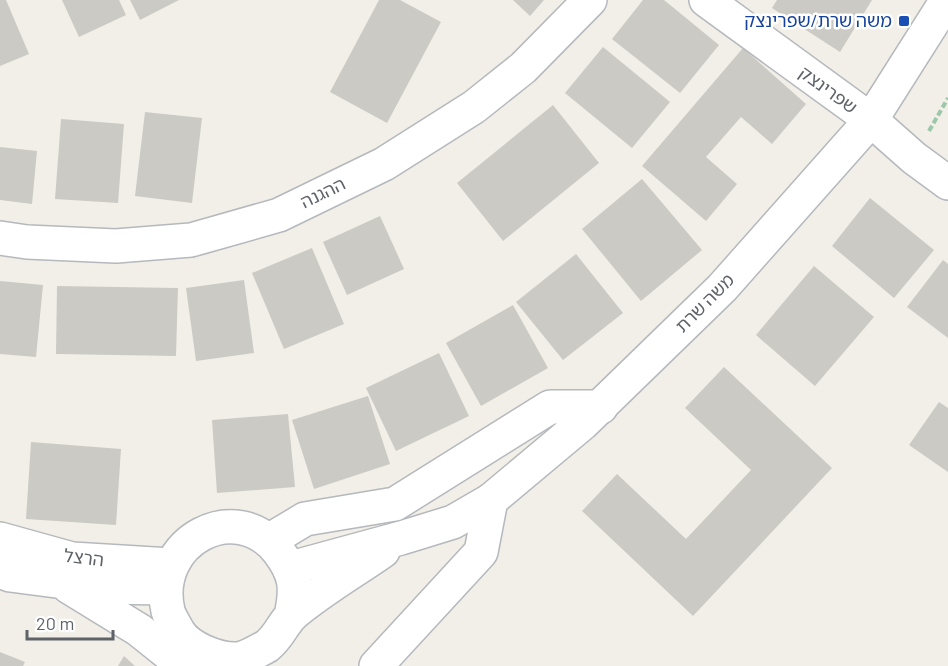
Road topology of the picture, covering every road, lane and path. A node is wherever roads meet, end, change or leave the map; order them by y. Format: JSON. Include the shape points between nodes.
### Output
{"nodes":[{"id":1,"x":590,"y":0,"type":"edge"},
{"id":2,"x":706,"y":0,"type":"edge"},
{"id":3,"x":947,"y":0,"type":"edge"},
{"id":4,"x":948,"y":98,"type":"edge"},
{"id":5,"x":871,"y":120,"type":"junction"},
{"id":6,"x":914,"y":158,"type":"junction"},
{"id":7,"x":948,"y":183,"type":"edge"},
{"id":8,"x":0,"y":238,"type":"edge"},
{"id":9,"x":601,"y":406,"type":"junction"},
{"id":10,"x":491,"y":501,"type":"junction"},
{"id":11,"x":401,"y":538,"type":"junction"},
{"id":12,"x":0,"y":539,"type":"edge"},
{"id":13,"x":270,"y":540,"type":"junction"},
{"id":14,"x":291,"y":568,"type":"junction"},
{"id":15,"x":0,"y":571,"type":"edge"},
{"id":16,"x":168,"y":577,"type":"junction"},
{"id":17,"x":60,"y":582,"type":"junction"},
{"id":18,"x":291,"y":616,"type":"junction"},
{"id":19,"x":272,"y":654,"type":"edge"},
{"id":20,"x":241,"y":662,"type":"edge"},
{"id":21,"x":184,"y":666,"type":"edge"},
{"id":22,"x":376,"y":666,"type":"edge"}],
"edges":[{"from":1,"to":8,"type":"street","name":"ההגנה","via":[[523,68],[474,107],[384,164],[279,215],[180,241],[116,246]]},
{"from":2,"to":5,"type":"street","name":"שפרינצק"},
{"from":3,"to":5,"type":"street","name":"משה שרת"},
{"from":4,"to":6,"type":"path"},
{"from":5,"to":6,"type":"street","name":"שפרינצק"},
{"from":5,"to":9,"type":"street","name":"משה שרת","via":[[722,288]]},
{"from":6,"to":7,"type":"street","name":"שפרינצק"},
{"from":9,"to":10,"type":"street","name":"משה שרת"},
{"from":9,"to":13,"type":"street","via":[[550,407],[395,504],[305,519]]},
{"from":10,"to":11,"type":"street","name":"משה שרת","via":[[453,522]]},
{"from":10,"to":22,"type":"street","via":[[482,552]]},
{"from":11,"to":14,"type":"street","name":"משה שרת"},
{"from":11,"to":18,"type":"street","name":"משה שרת"},
{"from":12,"to":16,"type":"street","name":"הרצל","via":[[72,559]]},
{"from":13,"to":14,"type":"street"},
{"from":13,"to":16,"type":"street","via":[[249,530],[226,527],[203,533],[184,546]]},
{"from":14,"to":18,"type":"street","via":[[295,596]]},
{"from":15,"to":17,"type":"street","name":"הרצל"},
{"from":16,"to":17,"type":"street","name":"הרצל","via":[[102,587]]},
{"from":16,"to":20,"type":"street","via":[[168,613],[180,635],[200,650]]},
{"from":17,"to":21,"type":"street","via":[[139,630]]},
{"from":18,"to":19,"type":"street"},
{"from":19,"to":20,"type":"street","via":[[266,646]]}]}
